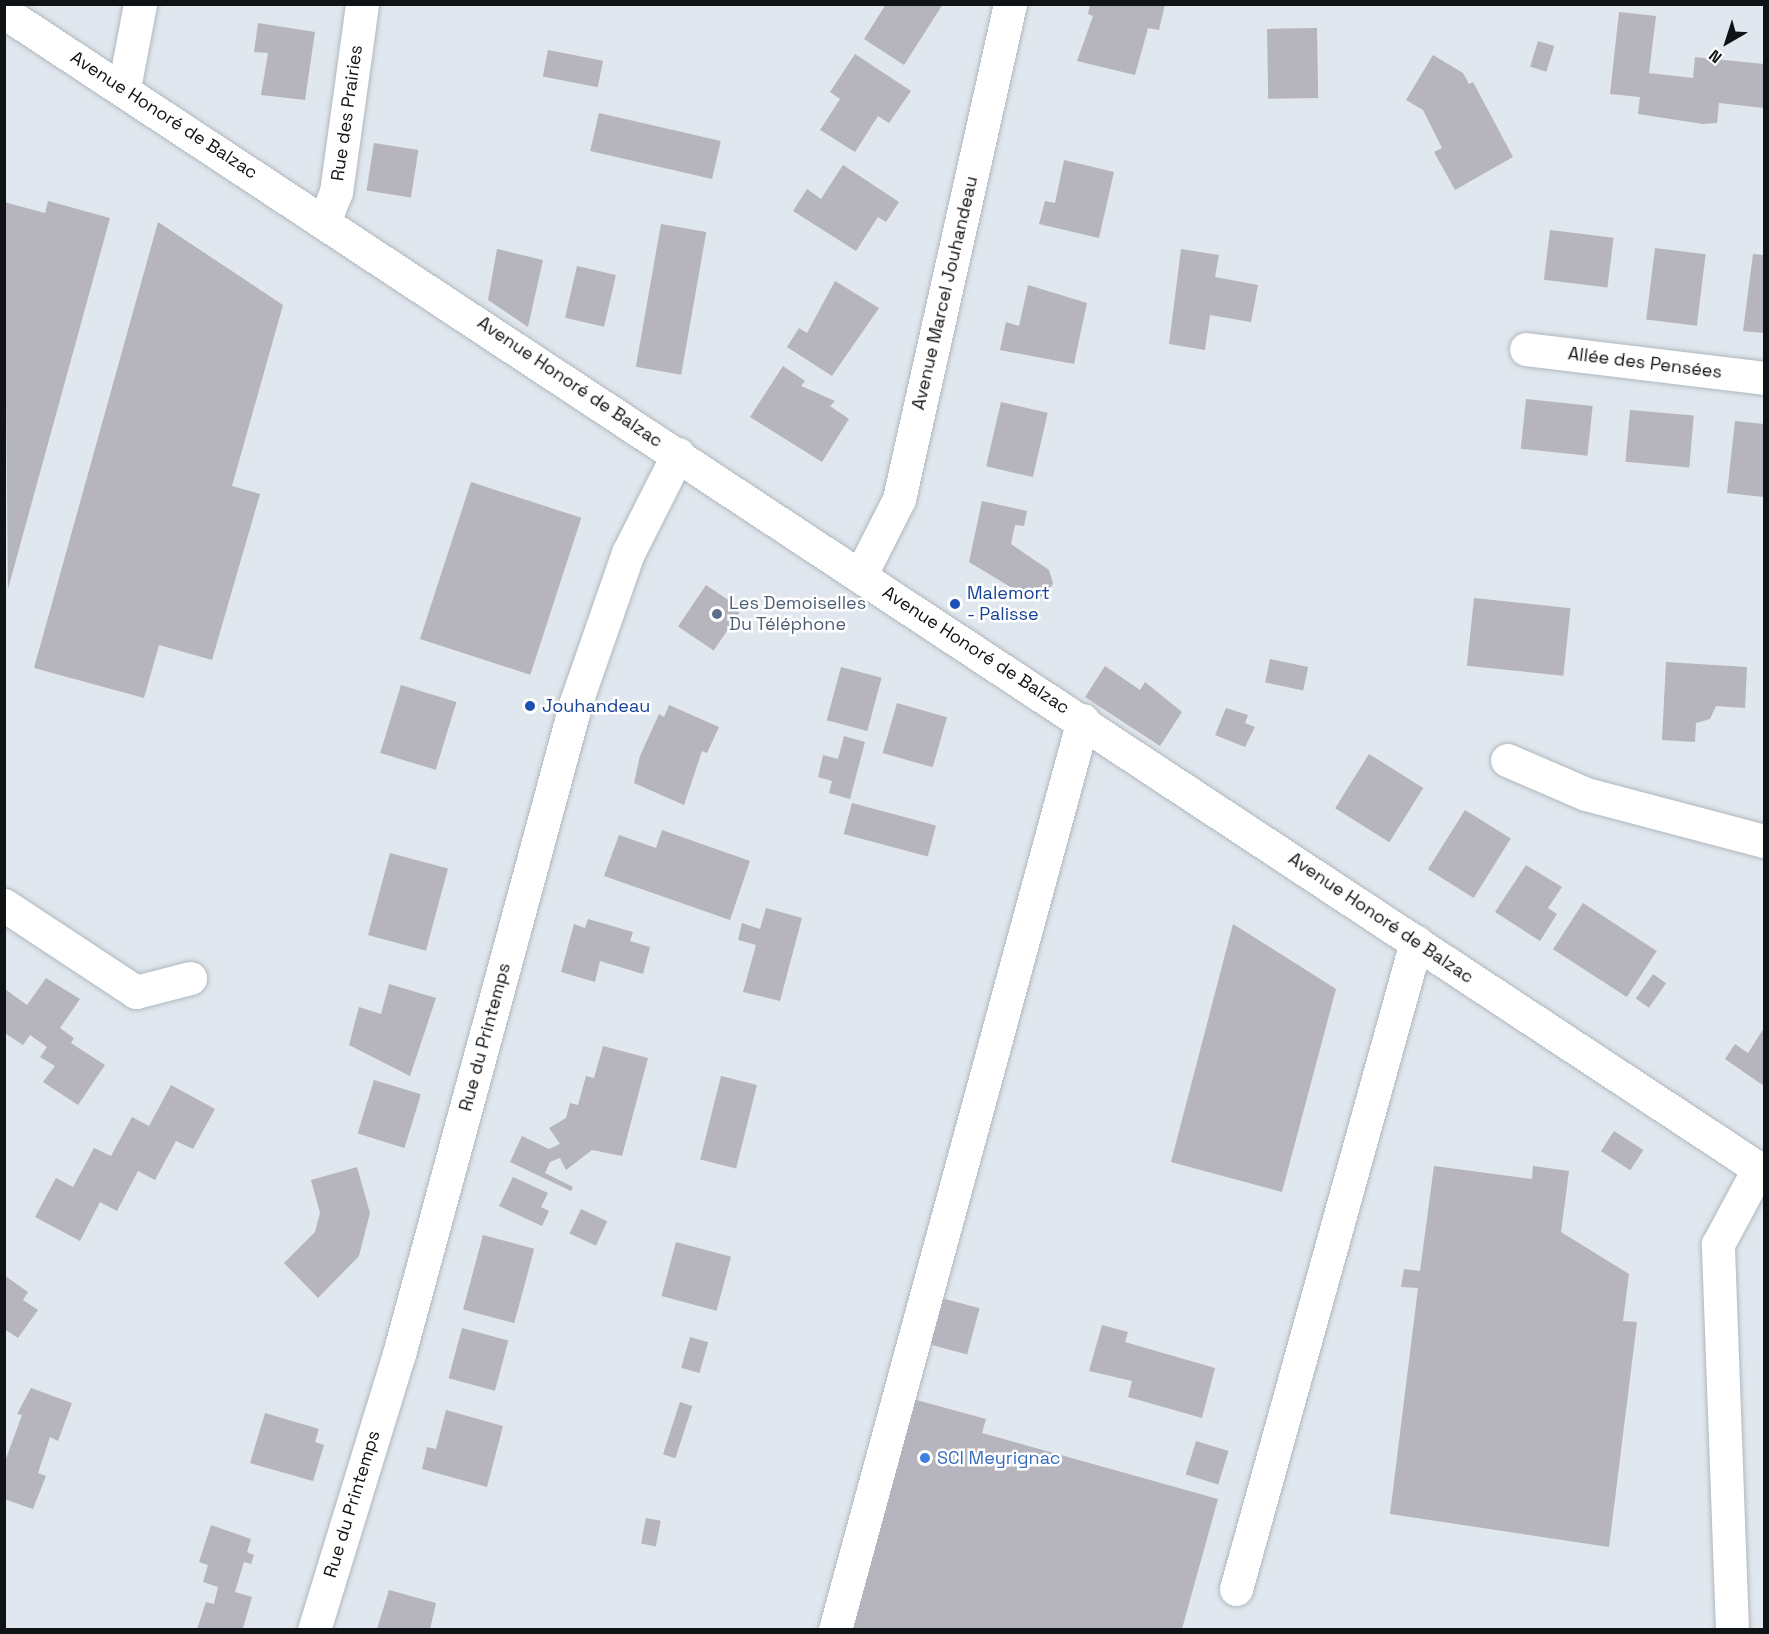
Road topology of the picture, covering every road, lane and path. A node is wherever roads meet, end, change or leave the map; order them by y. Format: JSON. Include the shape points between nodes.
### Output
{"nodes":[{"id":1,"x":140,"y":4,"type":"edge"},
{"id":2,"x":362,"y":4,"type":"edge"},
{"id":3,"x":1010,"y":4,"type":"edge"},
{"id":4,"x":4,"y":12,"type":"edge"},
{"id":5,"x":124,"y":88,"type":"junction"},
{"id":6,"x":325,"y":219,"type":"junction"},
{"id":7,"x":1526,"y":349,"type":"dead end"},
{"id":8,"x":1764,"y":378,"type":"edge"},
{"id":9,"x":678,"y":454,"type":"junction"},
{"id":10,"x":861,"y":574,"type":"junction"},
{"id":11,"x":1083,"y":720,"type":"junction"},
{"id":12,"x":1507,"y":760,"type":"dead end"},
{"id":13,"x":1764,"y":841,"type":"edge"},
{"id":14,"x":4,"y":905,"type":"edge"},
{"id":15,"x":1416,"y":942,"type":"junction"},
{"id":16,"x":190,"y":978,"type":"dead end"},
{"id":17,"x":1762,"y":1170,"type":"edge"},
{"id":18,"x":1236,"y":1589,"type":"dead end"},
{"id":19,"x":314,"y":1629,"type":"edge"},
{"id":20,"x":835,"y":1629,"type":"edge"},
{"id":21,"x":1732,"y":1629,"type":"edge"}],
"edges":[{"from":1,"to":5,"type":"street"},
{"from":2,"to":6,"type":"street","name":"Rue des Prairies","via":[[336,192]]},
{"from":3,"to":10,"type":"street","name":"Avenue Marcel Jouhandeau","via":[[899,499]]},
{"from":4,"to":5,"type":"street","name":"Avenue Honoré de Balzac"},
{"from":5,"to":6,"type":"street","name":"Avenue Honoré de Balzac"},
{"from":6,"to":9,"type":"street","name":"Avenue Honoré de Balzac"},
{"from":7,"to":8,"type":"street","name":"Allée des Pensées"},
{"from":9,"to":10,"type":"street","name":"Avenue Honoré de Balzac"},
{"from":9,"to":19,"type":"street","name":"Rue du Printemps","via":[[628,553],[576,702],[399,1354]]},
{"from":10,"to":11,"type":"street","name":"Avenue Honoré de Balzac"},
{"from":11,"to":15,"type":"street","name":"Avenue Honoré de Balzac"},
{"from":11,"to":20,"type":"street"},
{"from":12,"to":13,"type":"street","via":[[1586,794]]},
{"from":14,"to":16,"type":"street","via":[[136,992]]},
{"from":15,"to":17,"type":"street","name":"Avenue Honoré de Balzac"},
{"from":15,"to":18,"type":"street"},
{"from":17,"to":21,"type":"street","via":[[1718,1244]]}]}
